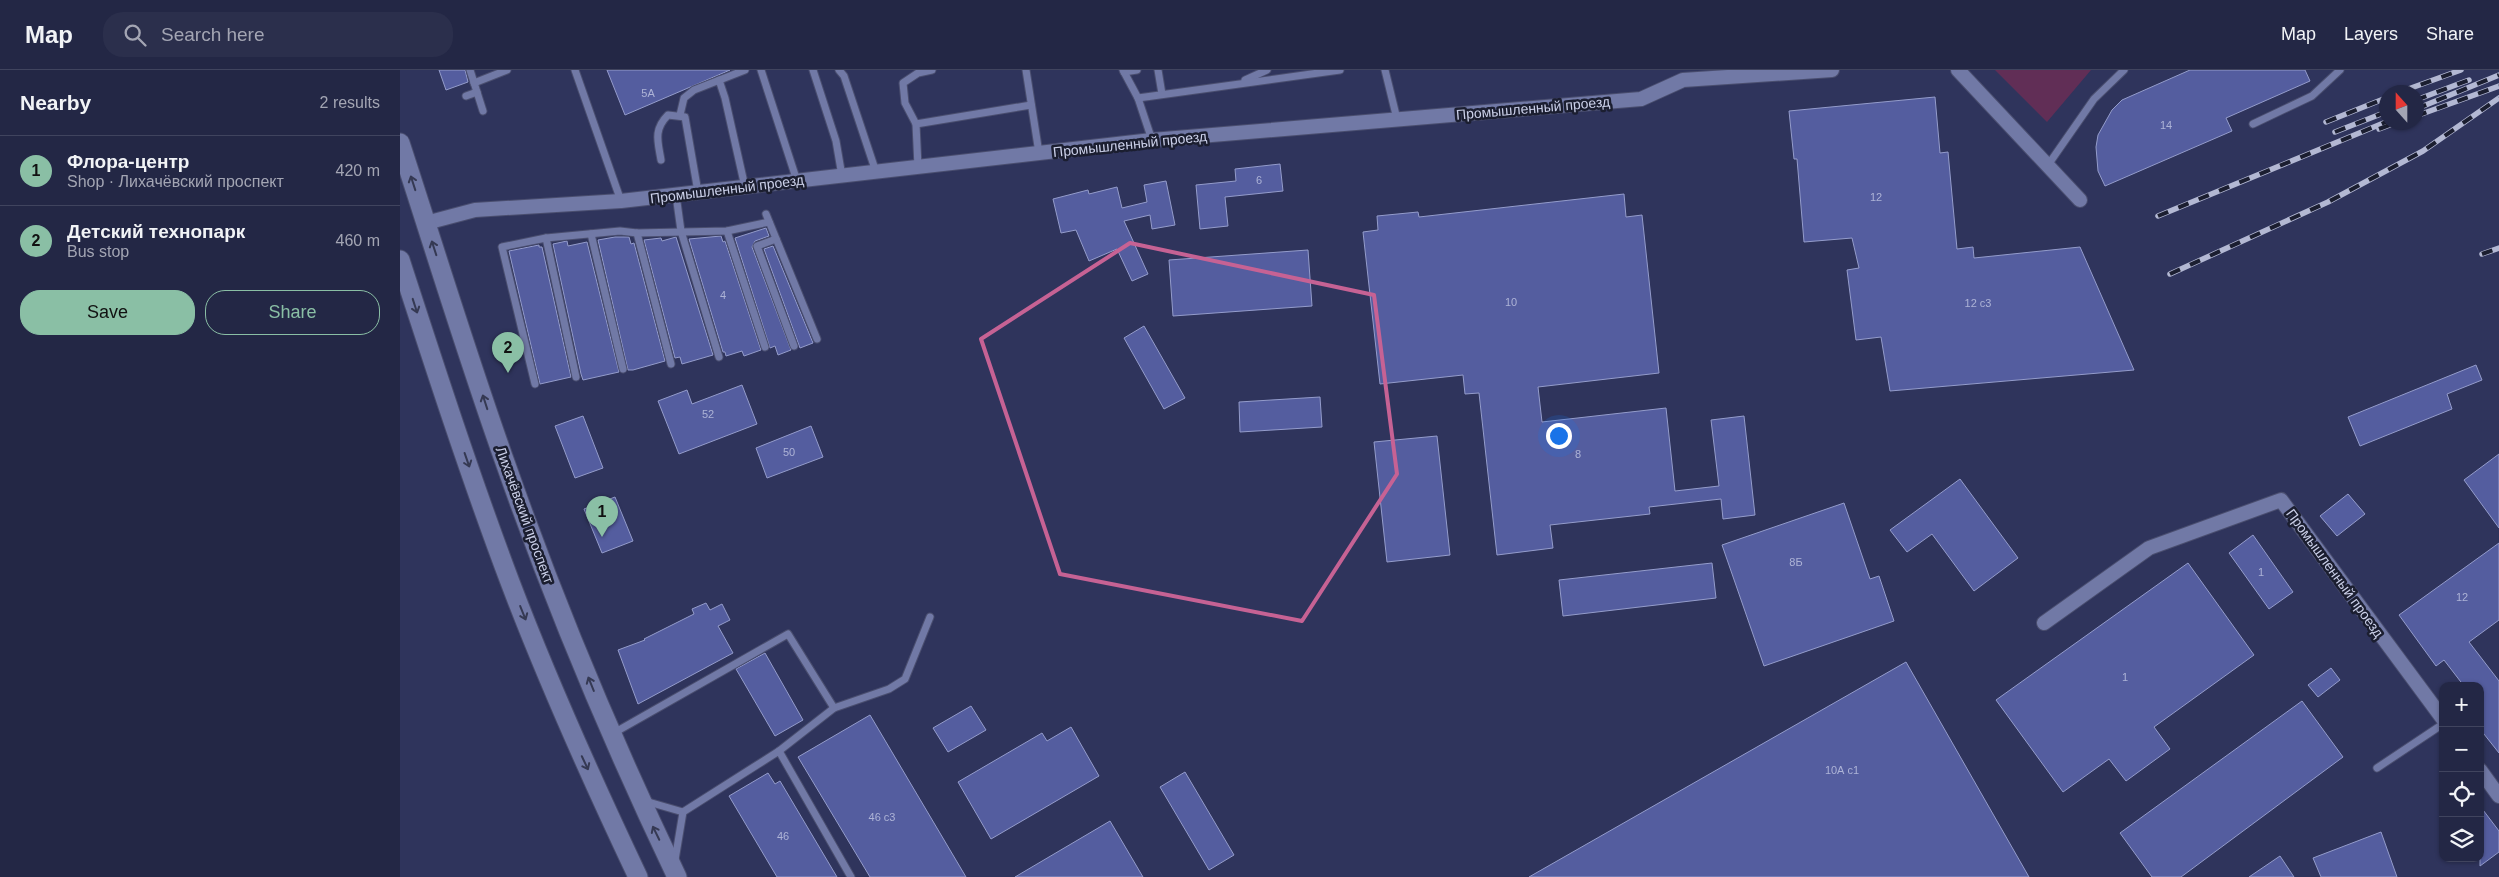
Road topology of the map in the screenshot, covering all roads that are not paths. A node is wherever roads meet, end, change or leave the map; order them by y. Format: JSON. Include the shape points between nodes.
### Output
{"nodes":[{"id":1,"x":470,"y":70,"type":"edge"},
{"id":2,"x":507,"y":70,"type":"edge"},
{"id":3,"x":575,"y":70,"type":"edge"},
{"id":4,"x":745,"y":70,"type":"edge"},
{"id":5,"x":761,"y":70,"type":"edge"},
{"id":6,"x":813,"y":70,"type":"edge"},
{"id":7,"x":839,"y":70,"type":"edge"},
{"id":8,"x":932,"y":70,"type":"edge"},
{"id":9,"x":1026,"y":70,"type":"edge"},
{"id":10,"x":1137,"y":70,"type":"edge"},
{"id":11,"x":1158,"y":70,"type":"edge"},
{"id":12,"x":1267,"y":70,"type":"edge"},
{"id":13,"x":1340,"y":70,"type":"edge"},
{"id":14,"x":1386,"y":70,"type":"edge"},
{"id":15,"x":1832,"y":70,"type":"edge"},
{"id":16,"x":1958,"y":70,"type":"edge"},
{"id":17,"x":2124,"y":70,"type":"edge"},
{"id":18,"x":2340,"y":70,"type":"edge"},
{"id":19,"x":1124,"y":71,"type":"edge"},
{"id":20,"x":719,"y":80,"type":"junction"},
{"id":21,"x":474,"y":83,"type":"junction"},
{"id":22,"x":1238,"y":83,"type":"junction"},
{"id":23,"x":477,"y":92,"type":"junction"},
{"id":24,"x":1162,"y":94,"type":"junction"},
{"id":25,"x":466,"y":96,"type":"dead end"},
{"id":26,"x":1138,"y":98,"type":"junction"},
{"id":27,"x":1031,"y":105,"type":"junction"},
{"id":28,"x":483,"y":111,"type":"dead end"},
{"id":29,"x":680,"y":115,"type":"junction"},
{"id":30,"x":1398,"y":119,"type":"junction"},
{"id":31,"x":916,"y":124,"type":"junction"},
{"id":32,"x":2253,"y":124,"type":"dead end"},
{"id":33,"x":1152,"y":140,"type":"junction"},
{"id":34,"x":400,"y":143,"type":"edge"},
{"id":35,"x":1039,"y":153,"type":"junction"},
{"id":36,"x":661,"y":160,"type":"dead end"},
{"id":37,"x":2048,"y":166,"type":"junction"},
{"id":38,"x":918,"y":167,"type":"junction"},
{"id":39,"x":876,"y":172,"type":"junction"},
{"id":40,"x":842,"y":176,"type":"junction"},
{"id":41,"x":797,"y":181,"type":"junction"},
{"id":42,"x":745,"y":187,"type":"junction"},
{"id":43,"x":698,"y":192,"type":"junction"},
{"id":44,"x":676,"y":195,"type":"junction"},
{"id":45,"x":2080,"y":200,"type":"dead end"},
{"id":46,"x":621,"y":201,"type":"junction"},
{"id":47,"x":766,"y":214,"type":"dead end"},
{"id":48,"x":769,"y":222,"type":"junction"},
{"id":49,"x":426,"y":224,"type":"junction"},
{"id":50,"x":681,"y":231,"type":"junction"},
{"id":51,"x":727,"y":231,"type":"junction"},
{"id":52,"x":637,"y":233,"type":"junction"},
{"id":53,"x":591,"y":234,"type":"junction"},
{"id":54,"x":546,"y":238,"type":"junction"},
{"id":55,"x":776,"y":239,"type":"junction"},
{"id":56,"x":400,"y":260,"type":"edge"},
{"id":57,"x":817,"y":340,"type":"dead end"},
{"id":58,"x":794,"y":346,"type":"dead end"},
{"id":59,"x":765,"y":347,"type":"dead end"},
{"id":60,"x":719,"y":357,"type":"dead end"},
{"id":61,"x":671,"y":364,"type":"dead end"},
{"id":62,"x":623,"y":369,"type":"dead end"},
{"id":63,"x":576,"y":377,"type":"dead end"},
{"id":64,"x":535,"y":384,"type":"dead end"},
{"id":65,"x":930,"y":617,"type":"dead end"},
{"id":66,"x":2044,"y":623,"type":"dead end"},
{"id":67,"x":834,"y":708,"type":"junction"},
{"id":68,"x":2439,"y":714,"type":"edge"},
{"id":69,"x":2439,"y":727,"type":"edge"},
{"id":70,"x":612,"y":734,"type":"junction"},
{"id":71,"x":778,"y":751,"type":"junction"},
{"id":72,"x":2377,"y":768,"type":"dead end"},
{"id":73,"x":2481,"y":772,"type":"edge"},
{"id":74,"x":2499,"y":796,"type":"edge"},
{"id":75,"x":641,"y":800,"type":"junction"},
{"id":76,"x":683,"y":812,"type":"junction"},
{"id":77,"x":676,"y":873,"type":"edge"},
{"id":78,"x":638,"y":877,"type":"edge"},
{"id":79,"x":852,"y":877,"type":"edge"}],
"edges":[{"from":1,"to":21,"type":"lane"},
{"from":2,"to":21,"type":"lane"},
{"from":3,"to":46,"type":"lane"},
{"from":4,"to":20,"type":"lane"},
{"from":5,"to":41,"type":"lane"},
{"from":6,"to":40,"type":"lane","via":[[836,140]]},
{"from":7,"to":39,"type":"lane","via":[[844,76]]},
{"from":8,"to":31,"type":"lane","via":[[918,73],[903,83],[905,103]]},
{"from":9,"to":27,"type":"lane"},
{"from":10,"to":19,"type":"lane"},
{"from":11,"to":24,"type":"lane"},
{"from":12,"to":22,"type":"lane"},
{"from":13,"to":22,"type":"lane"},
{"from":14,"to":30,"type":"lane"},
{"from":15,"to":30,"type":"street","name":"Промышленный проезд","via":[[1683,80],[1641,99]]},
{"from":16,"to":37,"type":"street"},
{"from":17,"to":37,"type":"lane","via":[[2094,99]]},
{"from":18,"to":32,"type":"lane","via":[[2312,96]]},
{"from":19,"to":26,"type":"lane"},
{"from":20,"to":29,"type":"lane","via":[[688,94]]},
{"from":20,"to":42,"type":"lane"},
{"from":21,"to":23,"type":"lane"},
{"from":22,"to":24,"type":"lane"},
{"from":23,"to":25,"type":"lane"},
{"from":23,"to":28,"type":"lane"},
{"from":24,"to":26,"type":"lane"},
{"from":26,"to":33,"type":"lane"},
{"from":27,"to":31,"type":"lane"},
{"from":27,"to":35,"type":"lane"},
{"from":29,"to":36,"type":"lane","via":[[668,115],[660,123],[657,136]]},
{"from":29,"to":43,"type":"lane","via":[[687,122]]},
{"from":30,"to":33,"type":"street","name":"Промышленный проезд"},
{"from":31,"to":38,"type":"lane"},
{"from":33,"to":35,"type":"street","name":"Промышленный проезд"},
{"from":49,"to":34,"type":"main road","name":"Лихачёвский проспект","one_way":true},
{"from":35,"to":38,"type":"street","name":"Промышленный проезд"},
{"from":37,"to":45,"type":"street"},
{"from":38,"to":39,"type":"street","name":"Промышленный проезд"},
{"from":39,"to":40,"type":"street","name":"Промышленный проезд"},
{"from":40,"to":41,"type":"street","name":"Промышленный проезд"},
{"from":41,"to":42,"type":"street","name":"Промышленный проезд"},
{"from":42,"to":43,"type":"street","name":"Промышленный проезд"},
{"from":43,"to":44,"type":"street","name":"Промышленный проезд"},
{"from":44,"to":46,"type":"street","name":"Промышленный проезд"},
{"from":44,"to":50,"type":"lane"},
{"from":46,"to":49,"type":"street","name":"Промышленный проезд","via":[[475,210]]},
{"from":47,"to":48,"type":"lane"},
{"from":48,"to":51,"type":"lane"},
{"from":48,"to":55,"type":"lane"},
{"from":70,"to":49,"type":"main road","name":"Лихачёвский проспект","one_way":true,"via":[[506,465]]},
{"from":50,"to":51,"type":"lane"},
{"from":50,"to":52,"type":"lane"},
{"from":50,"to":60,"type":"lane"},
{"from":51,"to":59,"type":"lane"},
{"from":52,"to":53,"type":"lane"},
{"from":52,"to":61,"type":"lane"},
{"from":53,"to":54,"type":"lane"},
{"from":53,"to":62,"type":"lane"},
{"from":54,"to":63,"type":"lane"},
{"from":54,"to":64,"type":"lane","via":[[502,247]]},
{"from":55,"to":57,"type":"lane"},
{"from":55,"to":58,"type":"lane","via":[[758,246]]},
{"from":56,"to":78,"type":"main road","one_way":true,"via":[[510,583],[580,754]]},
{"from":65,"to":67,"type":"lane","via":[[905,679],[889,689]]},
{"from":66,"to":68,"type":"street","name":"Промышленный проезд","via":[[2150,548],[2281,500]]},
{"from":67,"to":70,"type":"lane","via":[[788,634]]},
{"from":67,"to":71,"type":"lane"},
{"from":69,"to":72,"type":"lane"},
{"from":70,"to":75,"type":"main road","name":"Лихачёвский проспект"},
{"from":71,"to":76,"type":"lane"},
{"from":71,"to":79,"type":"lane"},
{"from":73,"to":74,"type":"street"},
{"from":75,"to":76,"type":"lane"},
{"from":77,"to":75,"type":"main road","name":"Лихачёвский проспект","one_way":true},
{"from":76,"to":77,"type":"lane"}]}
